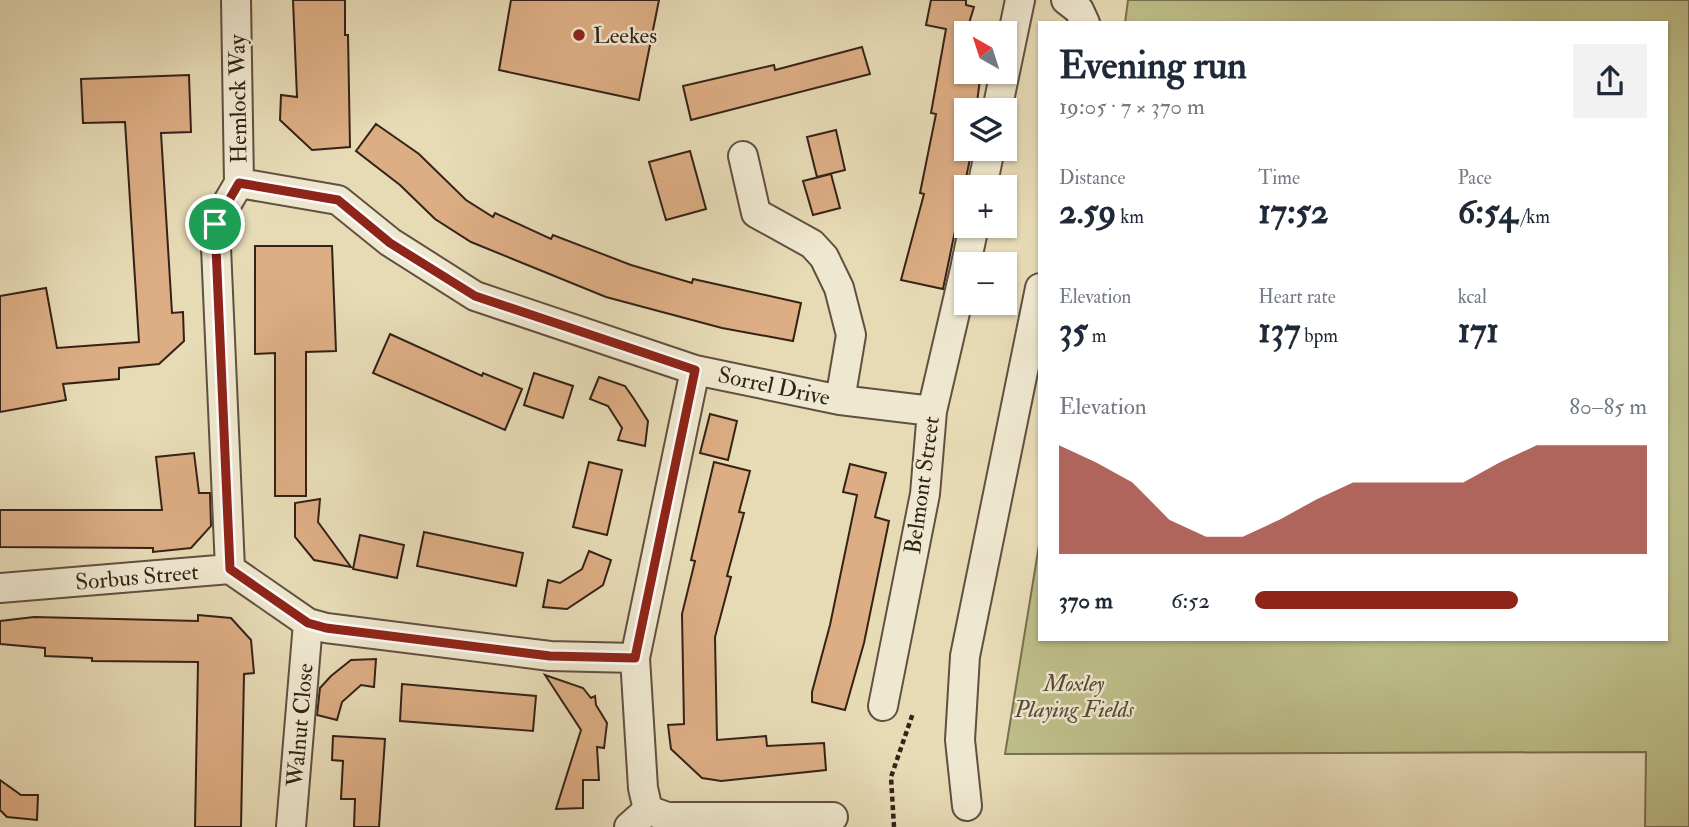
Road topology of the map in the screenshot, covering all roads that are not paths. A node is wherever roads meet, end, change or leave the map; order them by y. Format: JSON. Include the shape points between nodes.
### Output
{"nodes":[{"id":1,"x":236,"y":0,"type":"edge"},
{"id":2,"x":1020,"y":0,"type":"edge"},
{"id":3,"x":1066,"y":0,"type":"edge"},
{"id":4,"x":1084,"y":21,"type":"edge"},
{"id":5,"x":1000,"y":98,"type":"edge"},
{"id":6,"x":743,"y":156,"type":"dead end"},
{"id":7,"x":239,"y":183,"type":"junction"},
{"id":8,"x":1038,"y":298,"type":"edge"},
{"id":9,"x":954,"y":315,"type":"edge"},
{"id":10,"x":695,"y":370,"type":"junction"},
{"id":11,"x":840,"y":400,"type":"junction"},
{"id":12,"x":932,"y":411,"type":"junction"},
{"id":13,"x":230,"y":569,"type":"junction"},
{"id":14,"x":0,"y":588,"type":"edge"},
{"id":15,"x":308,"y":623,"type":"junction"},
{"id":16,"x":635,"y":658,"type":"junction"},
{"id":17,"x":883,"y":706,"type":"dead end"},
{"id":18,"x":967,"y":806,"type":"dead end"},
{"id":19,"x":639,"y":818,"type":"edge"},
{"id":20,"x":822,"y":820,"type":"edge"},
{"id":21,"x":291,"y":827,"type":"edge"}],
"edges":[{"from":1,"to":7,"type":"street","name":"Hemlock Way"},
{"from":2,"to":5,"type":"street"},
{"from":3,"to":4,"type":"street"},
{"from":6,"to":11,"type":"street","via":[[757,214],[812,244],[839,288],[851,335]]},
{"from":7,"to":10,"type":"street","name":"Sorrel Drive","via":[[338,200],[390,243],[475,296]]},
{"from":7,"to":13,"type":"street","name":"Hemlock Way","via":[[215,224]]},
{"from":8,"to":18,"type":"street","via":[[965,656],[960,740]]},
{"from":9,"to":12,"type":"street","name":"Belmont Street"},
{"from":10,"to":11,"type":"street","name":"Sorrel Drive"},
{"from":10,"to":16,"type":"street"},
{"from":11,"to":12,"type":"street","name":"Sorrel Drive"},
{"from":12,"to":17,"type":"street","name":"Belmont Street","via":[[925,494]]},
{"from":13,"to":14,"type":"street","name":"Sorbus Street"},
{"from":13,"to":15,"type":"street","name":"Sorbus Street"},
{"from":15,"to":16,"type":"street","name":"Sorbus Street","via":[[550,656]]},
{"from":15,"to":21,"type":"street","name":"Walnut Close"},
{"from":16,"to":19,"type":"street","via":[[643,788]]},
{"from":19,"to":20,"type":"street"}]}
